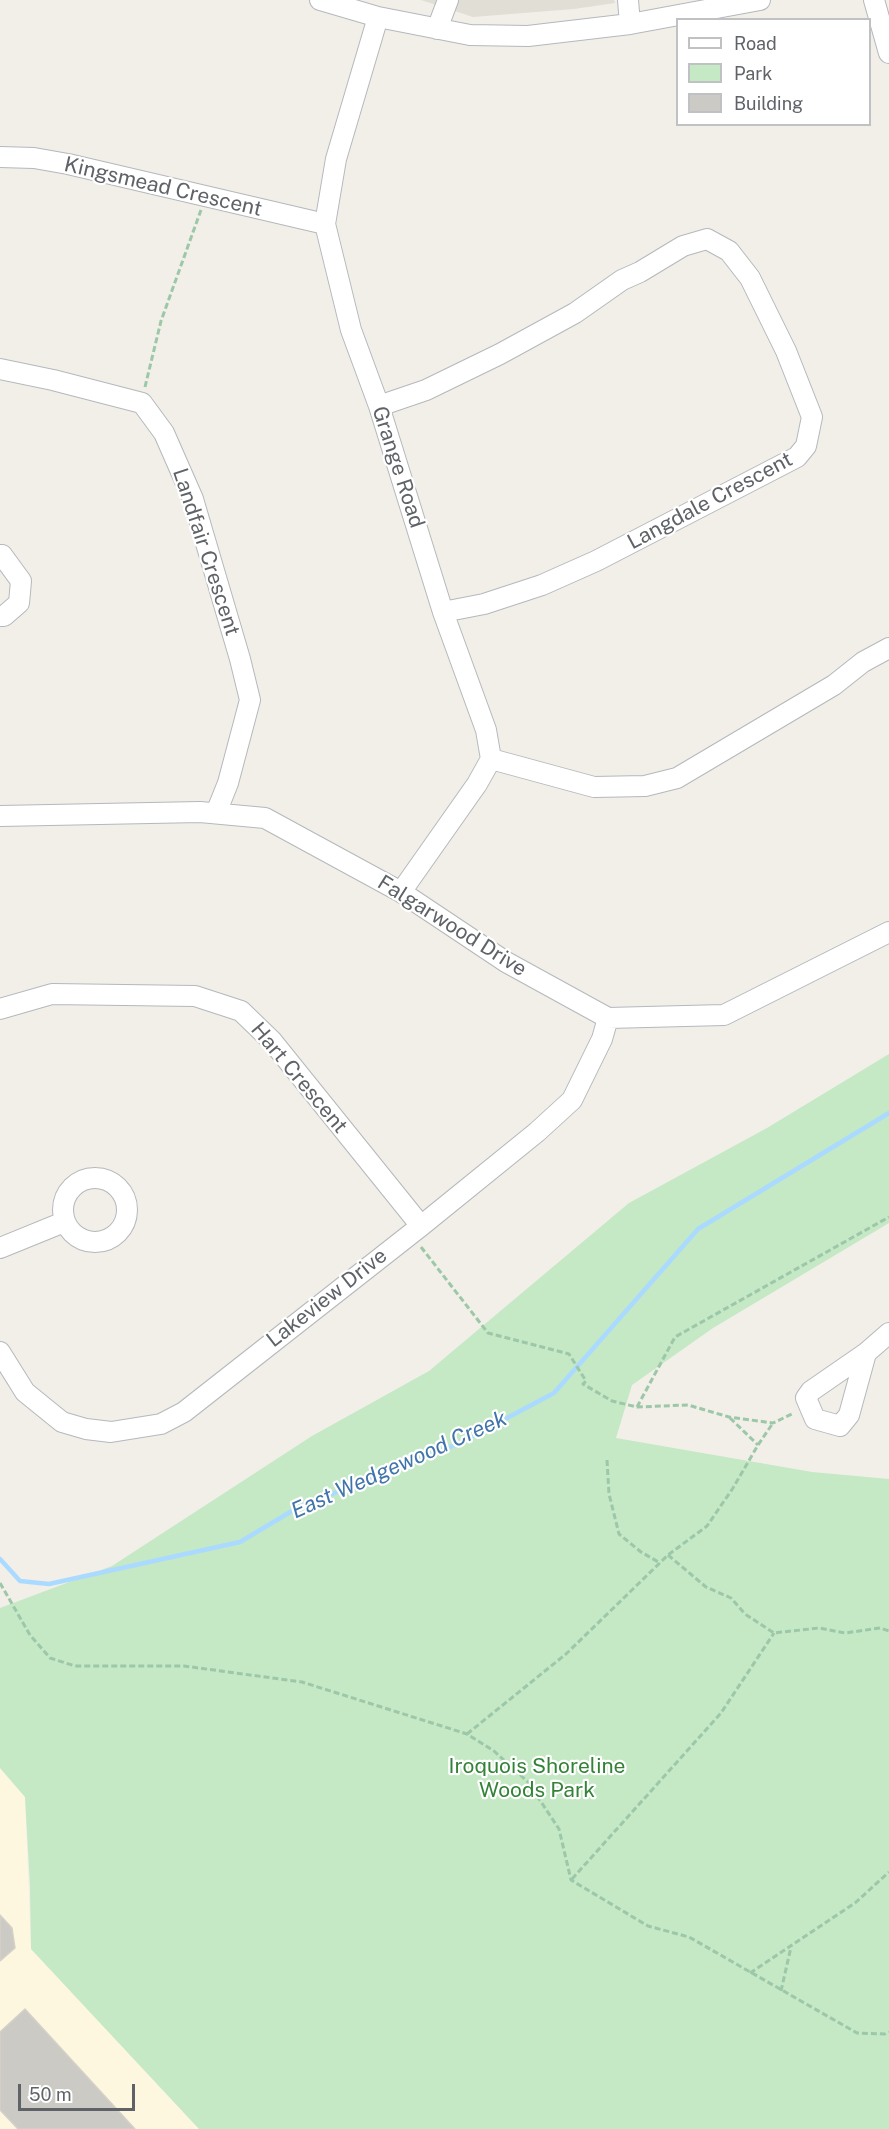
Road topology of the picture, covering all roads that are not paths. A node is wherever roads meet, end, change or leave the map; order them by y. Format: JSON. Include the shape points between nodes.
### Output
{"nodes":[{"id":1,"x":320,"y":0,"type":"edge"},
{"id":2,"x":448,"y":0,"type":"edge"},
{"id":3,"x":628,"y":0,"type":"edge"},
{"id":4,"x":760,"y":0,"type":"edge"},
{"id":5,"x":874,"y":0,"type":"edge"},
{"id":6,"x":378,"y":17,"type":"junction"},
{"id":7,"x":630,"y":24,"type":"junction"},
{"id":8,"x":437,"y":29,"type":"junction"},
{"id":9,"x":889,"y":54,"type":"edge"},
{"id":10,"x":0,"y":157,"type":"edge"},
{"id":11,"x":326,"y":224,"type":"junction"},
{"id":12,"x":0,"y":369,"type":"edge"},
{"id":13,"x":379,"y":406,"type":"junction"},
{"id":14,"x":0,"y":555,"type":"edge"},
{"id":15,"x":444,"y":612,"type":"junction"},
{"id":16,"x":0,"y":616,"type":"edge"},
{"id":17,"x":889,"y":648,"type":"edge"},
{"id":18,"x":491,"y":759,"type":"junction"},
{"id":19,"x":216,"y":813,"type":"junction"},
{"id":20,"x":0,"y":816,"type":"edge"},
{"id":21,"x":401,"y":892,"type":"junction"},
{"id":22,"x":889,"y":932,"type":"edge"},
{"id":23,"x":0,"y":1009,"type":"edge"},
{"id":24,"x":608,"y":1018,"type":"junction"},
{"id":25,"x":64,"y":1222,"type":"dead end"},
{"id":26,"x":421,"y":1226,"type":"junction"},
{"id":27,"x":0,"y":1248,"type":"edge"},
{"id":28,"x":889,"y":1333,"type":"edge"},
{"id":29,"x":0,"y":1352,"type":"edge"},
{"id":30,"x":866,"y":1353,"type":"junction"}],
"edges":[{"from":1,"to":6,"type":"street"},
{"from":2,"to":8,"type":"street"},
{"from":3,"to":7,"type":"street"},
{"from":4,"to":7,"type":"street"},
{"from":5,"to":9,"type":"street"},
{"from":6,"to":8,"type":"street"},
{"from":6,"to":11,"type":"street","name":"Grange Road","via":[[336,159]]},
{"from":7,"to":8,"type":"street","via":[[528,36],[470,35]]},
{"from":10,"to":11,"type":"street","name":"Kingsmead Crescent","via":[[68,164]]},
{"from":11,"to":13,"type":"street","name":"Grange Road","via":[[351,330]]},
{"from":12,"to":19,"type":"street","name":"Landfair Crescent","via":[[142,404],[164,434],[193,499],[250,700]]},
{"from":13,"to":15,"type":"street","name":"Grange Road"},
{"from":13,"to":15,"type":"street","name":"Langdale Crescent","via":[[426,390],[500,354],[683,246],[707,239],[729,251],[750,278],[786,351],[812,417],[806,446],[798,457],[542,585]]},
{"from":14,"to":16,"type":"street","via":[[21,581],[19,603]]},
{"from":15,"to":18,"type":"street","name":"Grange Road","via":[[486,730]]},
{"from":17,"to":18,"type":"street","via":[[834,686],[677,778],[645,786],[594,787]]},
{"from":18,"to":21,"type":"street"},
{"from":19,"to":20,"type":"street","name":"Falgarwood Drive"},
{"from":19,"to":21,"type":"street","name":"Falgarwood Drive","via":[[265,818]]},
{"from":21,"to":24,"type":"street","name":"Falgarwood Drive","via":[[506,962]]},
{"from":22,"to":24,"type":"street","via":[[724,1015]]},
{"from":23,"to":26,"type":"street","name":"Hart Crescent","via":[[52,994],[195,996],[241,1011],[272,1041]]},
{"from":24,"to":26,"type":"street","name":"Lakeview Drive","via":[[572,1100]]},
{"from":25,"to":27,"type":"street"},
{"from":26,"to":29,"type":"street","name":"Lakeview Drive","via":[[184,1412],[161,1424],[111,1432],[62,1422],[25,1392]]},
{"from":28,"to":30,"type":"street"},
{"from":30,"to":30,"type":"street","via":[[811,1391],[806,1398],[815,1419],[840,1426],[849,1415]]}]}
